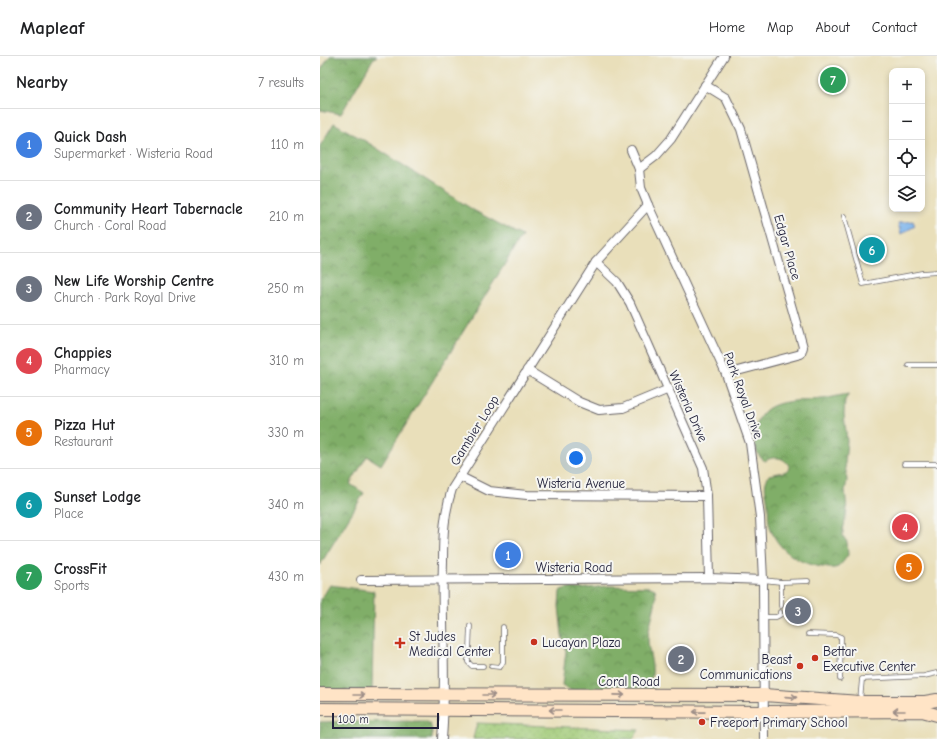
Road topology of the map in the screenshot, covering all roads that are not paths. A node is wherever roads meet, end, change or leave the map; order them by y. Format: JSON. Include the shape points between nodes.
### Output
{"nodes":[{"id":1,"x":724,"y":56,"type":"edge"},
{"id":2,"x":705,"y":85,"type":"junction"},
{"id":3,"x":631,"y":150,"type":"dead end"},
{"id":4,"x":639,"y":169,"type":"junction"},
{"id":5,"x":648,"y":205,"type":"junction"},
{"id":6,"x":844,"y":216,"type":"dead end"},
{"id":7,"x":596,"y":262,"type":"junction"},
{"id":8,"x":937,"y":272,"type":"edge"},
{"id":9,"x":908,"y":365,"type":"dead end"},
{"id":10,"x":937,"y":365,"type":"edge"},
{"id":11,"x":527,"y":370,"type":"junction"},
{"id":12,"x":726,"y":374,"type":"junction"},
{"id":13,"x":669,"y":389,"type":"junction"},
{"id":14,"x":904,"y":464,"type":"dead end"},
{"id":15,"x":937,"y":464,"type":"edge"},
{"id":16,"x":459,"y":476,"type":"junction"},
{"id":17,"x":706,"y":496,"type":"junction"},
{"id":18,"x":709,"y":578,"type":"junction"},
{"id":19,"x":361,"y":580,"type":"dead end"},
{"id":20,"x":442,"y":580,"type":"junction"},
{"id":21,"x":763,"y":580,"type":"junction"},
{"id":22,"x":808,"y":581,"type":"dead end"},
{"id":23,"x":781,"y":582,"type":"junction"},
{"id":24,"x":781,"y":606,"type":"dead end"},
{"id":25,"x":780,"y":612,"type":"dead end"},
{"id":26,"x":763,"y":617,"type":"junction"},
{"id":27,"x":470,"y":626,"type":"dead end"},
{"id":28,"x":503,"y":627,"type":"dead end"},
{"id":29,"x":808,"y":634,"type":"dead end"},
{"id":30,"x":469,"y":650,"type":"dead end"},
{"id":31,"x":468,"y":659,"type":"dead end"},
{"id":32,"x":483,"y":666,"type":"dead end"},
{"id":33,"x":491,"y":666,"type":"dead end"},
{"id":34,"x":937,"y":673,"type":"edge"},
{"id":35,"x":840,"y":679,"type":"dead end"},
{"id":36,"x":320,"y":694,"type":"edge"},
{"id":37,"x":571,"y":694,"type":"junction"},
{"id":38,"x":444,"y":695,"type":"junction"},
{"id":39,"x":764,"y":695,"type":"junction"},
{"id":40,"x":647,"y":696,"type":"junction"},
{"id":41,"x":937,"y":700,"type":"edge"},
{"id":42,"x":860,"y":707,"type":"junction"},
{"id":43,"x":320,"y":709,"type":"edge"},
{"id":44,"x":444,"y":710,"type":"junction"},
{"id":45,"x":572,"y":710,"type":"junction"},
{"id":46,"x":647,"y":711,"type":"junction"},
{"id":47,"x":764,"y":712,"type":"junction"},
{"id":48,"x":937,"y":715,"type":"edge"},
{"id":49,"x":442,"y":739,"type":"edge"},
{"id":50,"x":764,"y":739,"type":"edge"}],
"edges":[{"from":1,"to":2,"type":"street"},
{"from":2,"to":4,"type":"street","via":[[671,139],[656,156]]},
{"from":2,"to":12,"type":"street","name":"Edgar Place","via":[[726,98],[741,129],[803,347],[801,354]]},
{"from":3,"to":4,"type":"street","name":"Park Royal Drive"},
{"from":4,"to":5,"type":"street","name":"Park Royal Drive","via":[[641,188]]},
{"from":5,"to":7,"type":"street","name":"Gambier Loop"},
{"from":5,"to":12,"type":"street","name":"Park Royal Drive"},
{"from":6,"to":8,"type":"lane","via":[[863,284]]},
{"from":7,"to":11,"type":"street","name":"Gambier Loop"},
{"from":7,"to":13,"type":"street","name":"Wisteria Drive","via":[[617,282],[630,303]]},
{"from":9,"to":10,"type":"lane"},
{"from":11,"to":13,"type":"street","via":[[579,402],[598,410],[623,408]]},
{"from":11,"to":16,"type":"street","name":"Gambier Loop"},
{"from":12,"to":21,"type":"street","name":"Park Royal Drive","via":[[750,443],[760,517]]},
{"from":13,"to":17,"type":"street","name":"Wisteria Drive","via":[[703,468]]},
{"from":14,"to":15,"type":"lane"},
{"from":16,"to":17,"type":"street","name":"Wisteria Avenue","via":[[489,491],[527,495]]},
{"from":16,"to":20,"type":"street","name":"Gambier Loop","via":[[446,504]]},
{"from":17,"to":18,"type":"street","name":"Wisteria Drive"},
{"from":18,"to":20,"type":"street","name":"Wisteria Road"},
{"from":18,"to":21,"type":"street","name":"Wisteria Road"},
{"from":19,"to":20,"type":"street","name":"Wisteria Road"},
{"from":20,"to":38,"type":"street","name":"Gambier Loop"},
{"from":21,"to":23,"type":"lane"},
{"from":21,"to":26,"type":"street","name":"Park Royal Drive"},
{"from":22,"to":23,"type":"lane"},
{"from":23,"to":24,"type":"lane"},
{"from":25,"to":26,"type":"lane","via":[[776,617]]},
{"from":26,"to":39,"type":"street","name":"Park Royal Drive"},
{"from":27,"to":30,"type":"lane"},
{"from":28,"to":33,"type":"lane","via":[[503,662],[500,667]]},
{"from":29,"to":35,"type":"lane","via":[[842,636]]},
{"from":31,"to":32,"type":"lane","via":[[472,666]]},
{"from":34,"to":42,"type":"lane","via":[[862,679]]},
{"from":36,"to":38,"type":"main road","name":"Coral Road","one_way":true},
{"from":38,"to":37,"type":"main road","name":"Coral Road","one_way":true},
{"from":37,"to":40,"type":"main road","name":"Coral Road","one_way":true},
{"from":37,"to":45,"type":"main road"},
{"from":38,"to":44,"type":"street","name":"Gambier Loop"},
{"from":39,"to":40,"type":"main road","name":"Coral Road"},
{"from":39,"to":42,"type":"main road","name":"Coral Road","one_way":true},
{"from":39,"to":47,"type":"street","name":"Park Royal Drive"},
{"from":40,"to":46,"type":"main road"},
{"from":41,"to":42,"type":"main road","name":"Coral Road"},
{"from":42,"to":47,"type":"main road","name":"Coral Road"},
{"from":48,"to":42,"type":"main road","name":"Coral Road","one_way":true},
{"from":43,"to":44,"type":"main road","name":"Coral Road"},
{"from":45,"to":44,"type":"main road","name":"Coral Road","one_way":true},
{"from":44,"to":49,"type":"street","name":"Gambier Loop"},
{"from":45,"to":46,"type":"main road","name":"Coral Road"},
{"from":47,"to":46,"type":"main road","name":"Coral Road","one_way":true},
{"from":47,"to":50,"type":"street","name":"Park Royal Drive"}]}
